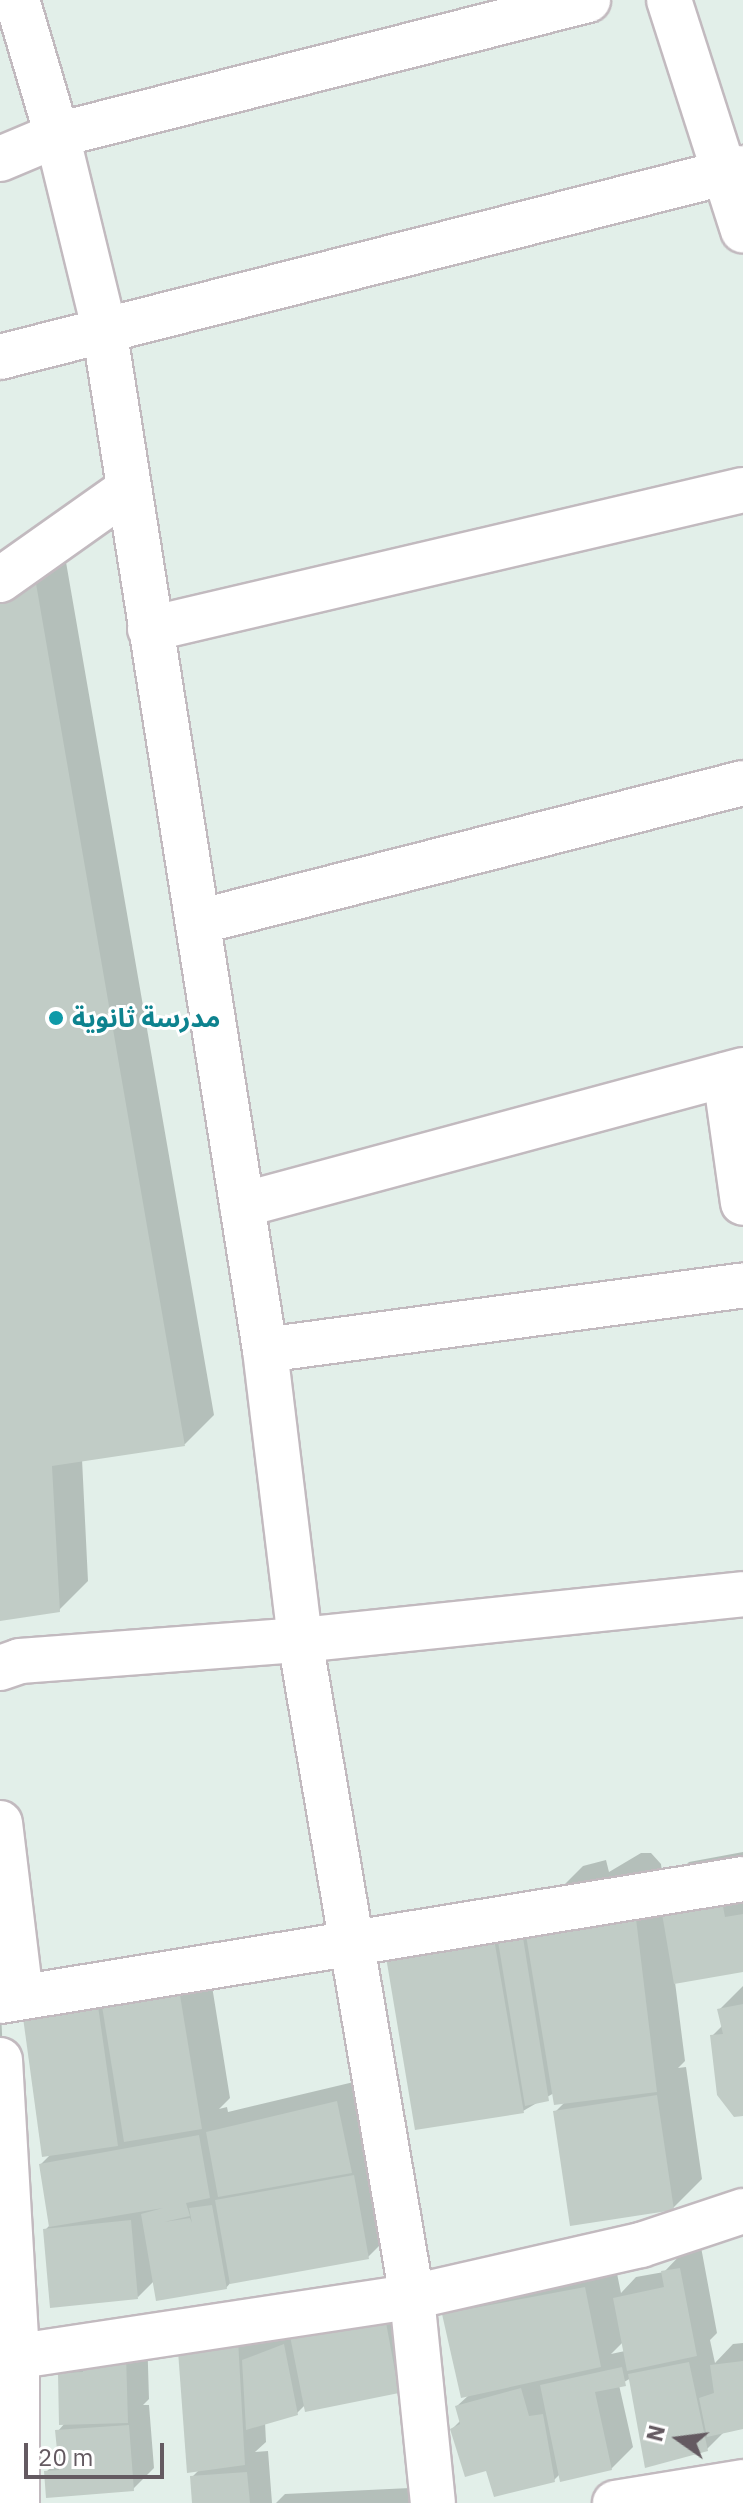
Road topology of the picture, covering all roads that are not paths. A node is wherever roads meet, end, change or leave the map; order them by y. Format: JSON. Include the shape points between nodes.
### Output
{"nodes":[{"id":1,"x":17,"y":0,"type":"edge"},
{"id":2,"x":588,"y":0,"type":"edge"},
{"id":3,"x":669,"y":0,"type":"edge"},
{"id":4,"x":57,"y":135,"type":"junction"},
{"id":5,"x":0,"y":159,"type":"edge"},
{"id":6,"x":733,"y":170,"type":"edge"},
{"id":7,"x":743,"y":230,"type":"edge"},
{"id":8,"x":104,"y":328,"type":"junction"},
{"id":9,"x":0,"y":357,"type":"edge"},
{"id":10,"x":127,"y":490,"type":"junction"},
{"id":11,"x":743,"y":490,"type":"edge"},
{"id":12,"x":0,"y":580,"type":"edge"},
{"id":13,"x":150,"y":629,"type":"junction"},
{"id":14,"x":743,"y":783,"type":"edge"},
{"id":15,"x":198,"y":922,"type":"junction"},
{"id":16,"x":734,"y":1073,"type":"edge"},
{"id":17,"x":743,"y":1203,"type":"edge"},
{"id":18,"x":242,"y":1205,"type":"junction"},
{"id":19,"x":743,"y":1285,"type":"edge"},
{"id":20,"x":265,"y":1350,"type":"junction"},
{"id":21,"x":743,"y":1594,"type":"edge"},
{"id":22,"x":300,"y":1640,"type":"junction"},
{"id":23,"x":0,"y":1668,"type":"edge"},
{"id":24,"x":0,"y":1823,"type":"edge"},
{"id":25,"x":743,"y":1879,"type":"edge"},
{"id":26,"x":351,"y":1944,"type":"junction"},
{"id":27,"x":10,"y":1999,"type":"edge"},
{"id":28,"x":0,"y":2060,"type":"edge"},
{"id":29,"x":743,"y":2211,"type":"edge"},
{"id":30,"x":412,"y":2297,"type":"junction"},
{"id":31,"x":9,"y":2358,"type":"edge"},
{"id":32,"x":743,"y":2482,"type":"edge"},
{"id":33,"x":17,"y":2503,"type":"edge"},
{"id":34,"x":433,"y":2503,"type":"edge"},
{"id":35,"x":615,"y":2503,"type":"edge"}],
"edges":[{"from":1,"to":4,"type":"street"},
{"from":2,"to":4,"type":"street"},
{"from":3,"to":6,"type":"street"},
{"from":4,"to":5,"type":"street"},
{"from":4,"to":8,"type":"street"},
{"from":6,"to":7,"type":"street"},
{"from":6,"to":8,"type":"street"},
{"from":8,"to":9,"type":"street"},
{"from":8,"to":10,"type":"street"},
{"from":10,"to":12,"type":"street"},
{"from":10,"to":13,"type":"street"},
{"from":11,"to":13,"type":"street"},
{"from":13,"to":15,"type":"street"},
{"from":14,"to":15,"type":"street"},
{"from":15,"to":18,"type":"street"},
{"from":16,"to":17,"type":"street"},
{"from":16,"to":18,"type":"street"},
{"from":18,"to":20,"type":"street"},
{"from":19,"to":20,"type":"street"},
{"from":20,"to":22,"type":"street"},
{"from":21,"to":22,"type":"street"},
{"from":22,"to":23,"type":"street","via":[[20,1661]]},
{"from":22,"to":26,"type":"street"},
{"from":24,"to":27,"type":"street"},
{"from":25,"to":26,"type":"street"},
{"from":26,"to":27,"type":"street"},
{"from":26,"to":30,"type":"street"},
{"from":28,"to":31,"type":"street"},
{"from":29,"to":30,"type":"street","via":[[641,2245]]},
{"from":30,"to":31,"type":"street"},
{"from":30,"to":34,"type":"street"},
{"from":31,"to":33,"type":"street"},
{"from":32,"to":35,"type":"street"}]}
